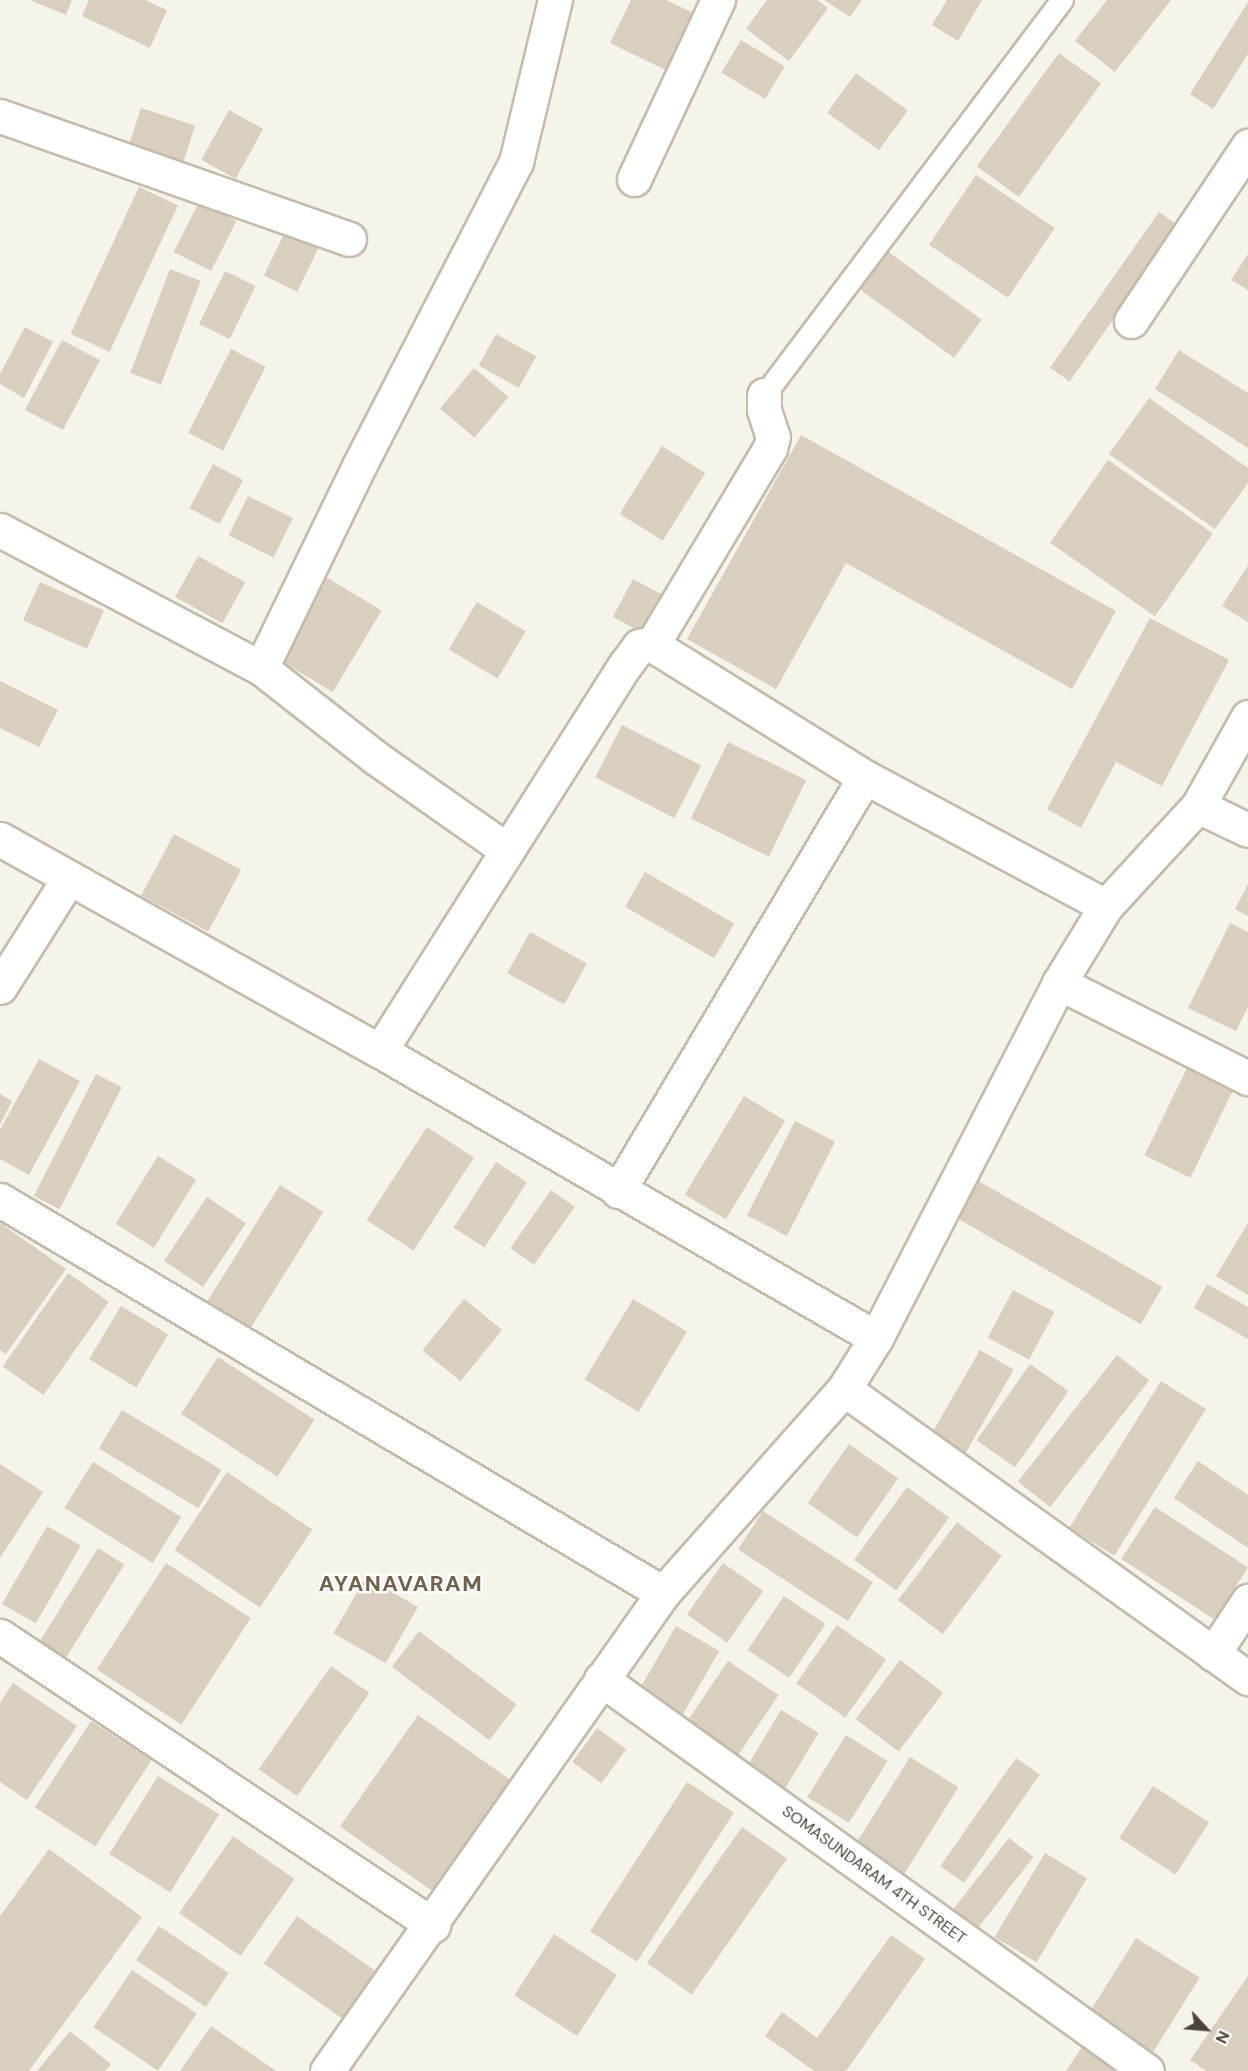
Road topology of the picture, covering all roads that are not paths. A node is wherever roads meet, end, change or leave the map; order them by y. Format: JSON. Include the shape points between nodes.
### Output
{"nodes":[{"id":1,"x":555,"y":0,"type":"edge"},
{"id":2,"x":718,"y":0,"type":"edge"},
{"id":3,"x":1062,"y":0,"type":"edge"},
{"id":4,"x":0,"y":116,"type":"edge"},
{"id":5,"x":1248,"y":146,"type":"edge"},
{"id":6,"x":633,"y":179,"type":"dead end"},
{"id":7,"x":349,"y":239,"type":"dead end"},
{"id":8,"x":1131,"y":321,"type":"dead end"},
{"id":9,"x":764,"y":395,"type":"joint"},
{"id":10,"x":0,"y":530,"type":"edge"},
{"id":11,"x":658,"y":642,"type":"junction"},
{"id":12,"x":261,"y":668,"type":"junction"},
{"id":13,"x":1248,"y":717,"type":"edge"},
{"id":14,"x":865,"y":777,"type":"junction"},
{"id":15,"x":1198,"y":806,"type":"junction"},
{"id":16,"x":1248,"y":830,"type":"edge"},
{"id":17,"x":0,"y":839,"type":"edge"},
{"id":18,"x":507,"y":850,"type":"junction"},
{"id":19,"x":69,"y":878,"type":"junction"},
{"id":20,"x":1106,"y":906,"type":"junction"},
{"id":21,"x":1059,"y":983,"type":"junction"},
{"id":22,"x":0,"y":987,"type":"edge"},
{"id":23,"x":380,"y":1051,"type":"junction"},
{"id":24,"x":1248,"y":1078,"type":"edge"},
{"id":25,"x":618,"y":1191,"type":"junction"},
{"id":26,"x":0,"y":1200,"type":"edge"},
{"id":27,"x":876,"y":1338,"type":"junction"},
{"id":28,"x":844,"y":1389,"type":"junction"},
{"id":29,"x":663,"y":1593,"type":"junction"},
{"id":30,"x":1248,"y":1601,"type":"edge"},
{"id":31,"x":0,"y":1636,"type":"edge"},
{"id":32,"x":1213,"y":1654,"type":"junction"},
{"id":33,"x":1248,"y":1678,"type":"edge"},
{"id":34,"x":601,"y":1679,"type":"junction"},
{"id":35,"x":433,"y":1925,"type":"junction"},
{"id":36,"x":327,"y":2071,"type":"edge"},
{"id":37,"x":1147,"y":2071,"type":"edge"}],
"edges":[{"from":1,"to":12,"type":"street","via":[[516,162],[360,464]]},
{"from":2,"to":6,"type":"street"},
{"from":3,"to":9,"type":"lane"},
{"from":4,"to":7,"type":"street"},
{"from":5,"to":8,"type":"street"},
{"from":9,"to":11,"type":"street","via":[[764,410],[773,437],[770,448],[657,637]]},
{"from":10,"to":12,"type":"street"},
{"from":11,"to":14,"type":"street","via":[[663,653]]},
{"from":11,"to":18,"type":"street","via":[[639,646]]},
{"from":12,"to":18,"type":"street","via":[[376,758]]},
{"from":13,"to":15,"type":"street"},
{"from":14,"to":20,"type":"street"},
{"from":14,"to":25,"type":"street"},
{"from":15,"to":16,"type":"street"},
{"from":15,"to":20,"type":"street"},
{"from":17,"to":19,"type":"street"},
{"from":18,"to":23,"type":"street"},
{"from":19,"to":22,"type":"street"},
{"from":19,"to":23,"type":"street"},
{"from":20,"to":21,"type":"street"},
{"from":21,"to":24,"type":"street"},
{"from":21,"to":27,"type":"street"},
{"from":23,"to":25,"type":"street"},
{"from":25,"to":27,"type":"street"},
{"from":26,"to":29,"type":"street"},
{"from":27,"to":28,"type":"street"},
{"from":28,"to":29,"type":"street"},
{"from":28,"to":32,"type":"street"},
{"from":29,"to":34,"type":"street"},
{"from":30,"to":32,"type":"street"},
{"from":31,"to":35,"type":"street"},
{"from":32,"to":33,"type":"street"},
{"from":34,"to":35,"type":"street"},
{"from":34,"to":37,"type":"street","name":"SOMASUNDARAM 4TH STREET"},
{"from":35,"to":36,"type":"street"}]}
